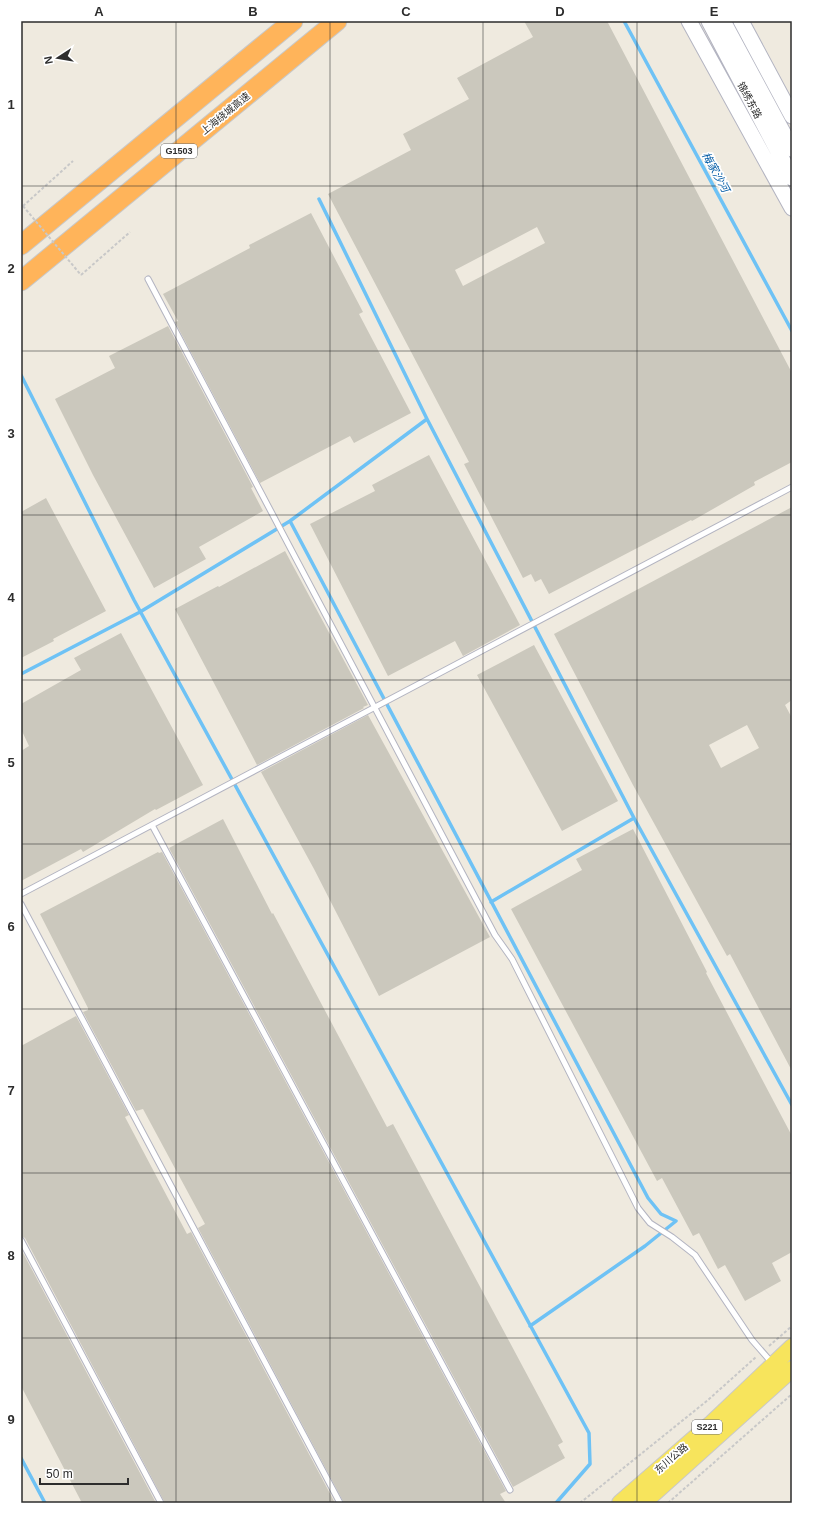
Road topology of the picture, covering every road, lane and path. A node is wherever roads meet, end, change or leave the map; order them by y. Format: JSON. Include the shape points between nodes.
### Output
{"nodes":[{"id":1,"x":293,"y":21,"type":"edge"},
{"id":2,"x":336,"y":21,"type":"edge"},
{"id":3,"x":689,"y":21,"type":"edge"},
{"id":4,"x":709,"y":21,"type":"edge"},
{"id":5,"x":723,"y":21,"type":"edge"},
{"id":6,"x":741,"y":21,"type":"edge"},
{"id":7,"x":792,"y":116,"type":"edge"},
{"id":8,"x":792,"y":149,"type":"edge"},
{"id":9,"x":73,"y":161,"type":"dead end"},
{"id":10,"x":792,"y":178,"type":"edge"},
{"id":11,"x":792,"y":208,"type":"edge"},
{"id":12,"x":130,"y":232,"type":"dead end"},
{"id":13,"x":21,"y":245,"type":"edge"},
{"id":14,"x":148,"y":279,"type":"dead end"},
{"id":15,"x":21,"y":281,"type":"edge"},
{"id":16,"x":792,"y":487,"type":"edge"},
{"id":17,"x":374,"y":708,"type":"junction"},
{"id":18,"x":152,"y":825,"type":"junction"},
{"id":19,"x":21,"y":894,"type":"edge"},
{"id":20,"x":21,"y":904,"type":"edge"},
{"id":21,"x":21,"y":1240,"type":"edge"},
{"id":22,"x":792,"y":1326,"type":"edge"},
{"id":23,"x":792,"y":1347,"type":"edge"},
{"id":24,"x":762,"y":1352,"type":"junction"},
{"id":25,"x":773,"y":1365,"type":"junction"},
{"id":26,"x":792,"y":1369,"type":"edge"},
{"id":27,"x":792,"y":1394,"type":"edge"},
{"id":28,"x":510,"y":1490,"type":"dead end"},
{"id":29,"x":161,"y":1503,"type":"edge"},
{"id":30,"x":340,"y":1503,"type":"edge"},
{"id":31,"x":580,"y":1503,"type":"edge"},
{"id":32,"x":620,"y":1503,"type":"edge"},
{"id":33,"x":642,"y":1503,"type":"edge"},
{"id":34,"x":668,"y":1503,"type":"edge"}],
"edges":[{"from":1,"to":13,"type":"highway","number":"G1503"},
{"from":2,"to":15,"type":"highway","name":"上海绕城高速","number":"G1503"},
{"from":3,"to":11,"type":"main road"},
{"from":4,"to":10,"type":"main road","name":"锦绣东路"},
{"from":5,"to":8,"type":"main road","name":"锦绣东路"},
{"from":6,"to":7,"type":"main road"},
{"from":9,"to":12,"type":"path","bridge":true,"via":[[23,206],[81,275]]},
{"from":14,"to":17,"type":"lane"},
{"from":16,"to":17,"type":"lane"},
{"from":17,"to":18,"type":"lane"},
{"from":17,"to":24,"type":"lane","via":[[495,935],[512,959],[638,1208],[650,1223],[695,1255]]},
{"from":18,"to":19,"type":"lane"},
{"from":18,"to":28,"type":"lane"},
{"from":20,"to":30,"type":"lane"},
{"from":21,"to":29,"type":"lane"},
{"from":22,"to":24,"type":"path"},
{"from":23,"to":25,"type":"main road","name":"东川公路","number":"S221"},
{"from":24,"to":25,"type":"lane"},
{"from":24,"to":31,"type":"path","via":[[702,1405]]},
{"from":25,"to":32,"type":"main road","name":"东川公路","number":"S221","via":[[712,1423]]},
{"from":26,"to":33,"type":"main road","name":"东川公路","number":"S221"},
{"from":27,"to":34,"type":"path"}]}
